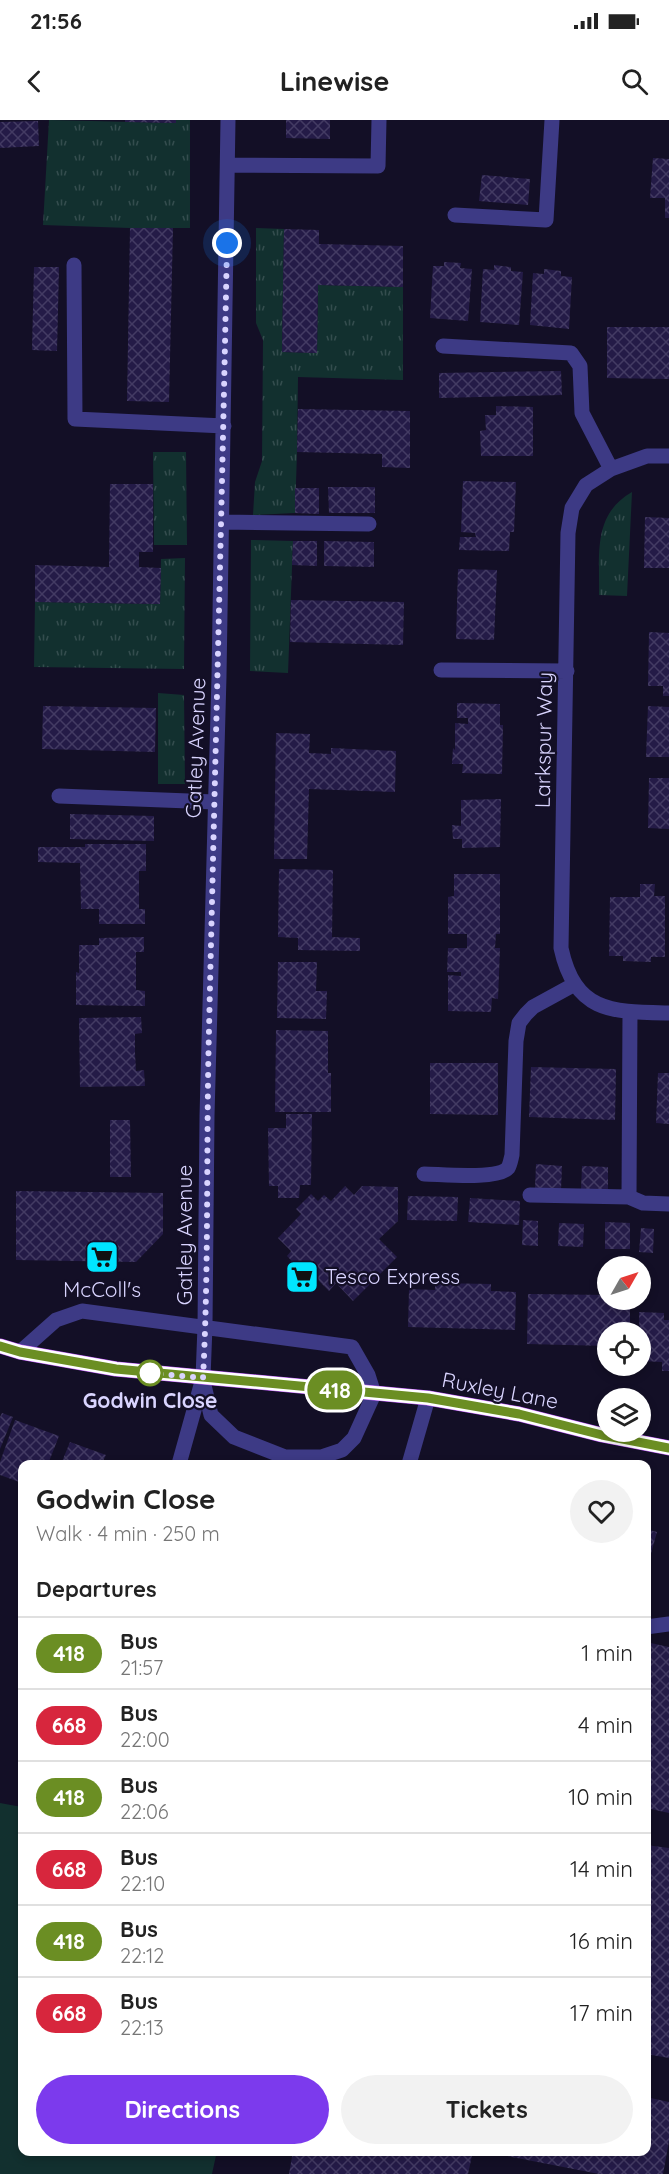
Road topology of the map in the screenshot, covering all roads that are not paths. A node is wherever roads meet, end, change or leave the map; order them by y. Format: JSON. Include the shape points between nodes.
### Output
{"nodes":[{"id":1,"x":228,"y":120,"type":"edge"},
{"id":2,"x":379,"y":120,"type":"edge"},
{"id":3,"x":552,"y":120,"type":"edge"},
{"id":4,"x":228,"y":165,"type":"junction"},
{"id":5,"x":455,"y":215,"type":"dead end"},
{"id":6,"x":74,"y":265,"type":"dead end"},
{"id":7,"x":443,"y":346,"type":"dead end"},
{"id":8,"x":224,"y":426,"type":"junction"},
{"id":9,"x":669,"y":456,"type":"edge"},
{"id":10,"x":611,"y":469,"type":"junction"},
{"id":11,"x":222,"y":522,"type":"junction"},
{"id":12,"x":369,"y":525,"type":"dead end"},
{"id":13,"x":441,"y":670,"type":"dead end"},
{"id":14,"x":567,"y":671,"type":"junction"},
{"id":15,"x":59,"y":796,"type":"dead end"},
{"id":16,"x":215,"y":802,"type":"junction"},
{"id":17,"x":575,"y":984,"type":"junction"},
{"id":18,"x":630,"y":1012,"type":"junction"},
{"id":19,"x":669,"y":1013,"type":"edge"},
{"id":20,"x":424,"y":1174,"type":"dead end"},
{"id":21,"x":530,"y":1195,"type":"dead end"},
{"id":22,"x":629,"y":1197,"type":"junction"},
{"id":23,"x":669,"y":1204,"type":"edge"},
{"id":24,"x":205,"y":1326,"type":"junction"},
{"id":25,"x":0,"y":1346,"type":"edge"},
{"id":26,"x":20,"y":1352,"type":"junction"},
{"id":27,"x":203,"y":1378,"type":"junction"},
{"id":28,"x":374,"y":1394,"type":"junction"},
{"id":29,"x":428,"y":1398,"type":"junction"},
{"id":30,"x":669,"y":1448,"type":"edge"},
{"id":31,"x":180,"y":1460,"type":"edge"},
{"id":32,"x":410,"y":1460,"type":"edge"},
{"id":33,"x":669,"y":1624,"type":"edge"},
{"id":34,"x":651,"y":1626,"type":"edge"}],
"edges":[{"from":1,"to":4,"type":"street","name":"Gatley Avenue"},
{"from":2,"to":4,"type":"street","via":[[378,166]]},
{"from":3,"to":5,"type":"street","via":[[546,220]]},
{"from":4,"to":8,"type":"street","name":"Gatley Avenue"},
{"from":6,"to":8,"type":"street","via":[[75,419]]},
{"from":7,"to":10,"type":"street","via":[[571,353],[580,366],[582,413]]},
{"from":8,"to":11,"type":"street","name":"Gatley Avenue"},
{"from":9,"to":10,"type":"street","name":"Larkspur Way","via":[[647,456]]},
{"from":10,"to":14,"type":"street","name":"Larkspur Way","via":[[586,485],[572,508],[568,533]]},
{"from":11,"to":12,"type":"street"},
{"from":11,"to":16,"type":"street","name":"Gatley Avenue"},
{"from":13,"to":14,"type":"street"},
{"from":14,"to":17,"type":"street","name":"Larkspur Way","via":[[561,948],[565,969]]},
{"from":15,"to":16,"type":"street"},
{"from":16,"to":24,"type":"street","name":"Gatley Avenue"},
{"from":17,"to":18,"type":"street","name":"Larkspur Way","via":[[588,999],[603,1007]]},
{"from":17,"to":20,"type":"street","via":[[533,1007],[519,1023],[509,1167],[490,1174]]},
{"from":18,"to":19,"type":"street","name":"Larkspur Way"},
{"from":18,"to":22,"type":"street"},
{"from":21,"to":22,"type":"street"},
{"from":22,"to":23,"type":"street","via":[[643,1203]]},
{"from":24,"to":26,"type":"street","via":[[82,1311],[56,1320]]},
{"from":24,"to":27,"type":"street","name":"Gatley Avenue"},
{"from":24,"to":28,"type":"street","via":[[352,1347]]},
{"from":25,"to":26,"type":"main road","name":"Ruxley Lane"},
{"from":26,"to":27,"type":"main road","name":"Ruxley Lane","via":[[116,1369]]},
{"from":27,"to":28,"type":"main road","name":"Ruxley Lane"},
{"from":27,"to":28,"type":"street","via":[[211,1415],[234,1437],[285,1457],[321,1457],[342,1450],[354,1438]]},
{"from":27,"to":31,"type":"street"},
{"from":28,"to":29,"type":"main road","name":"Ruxley Lane"},
{"from":29,"to":30,"type":"main road","name":"Ruxley Lane"},
{"from":29,"to":32,"type":"street"},
{"from":33,"to":34,"type":"street"}]}
